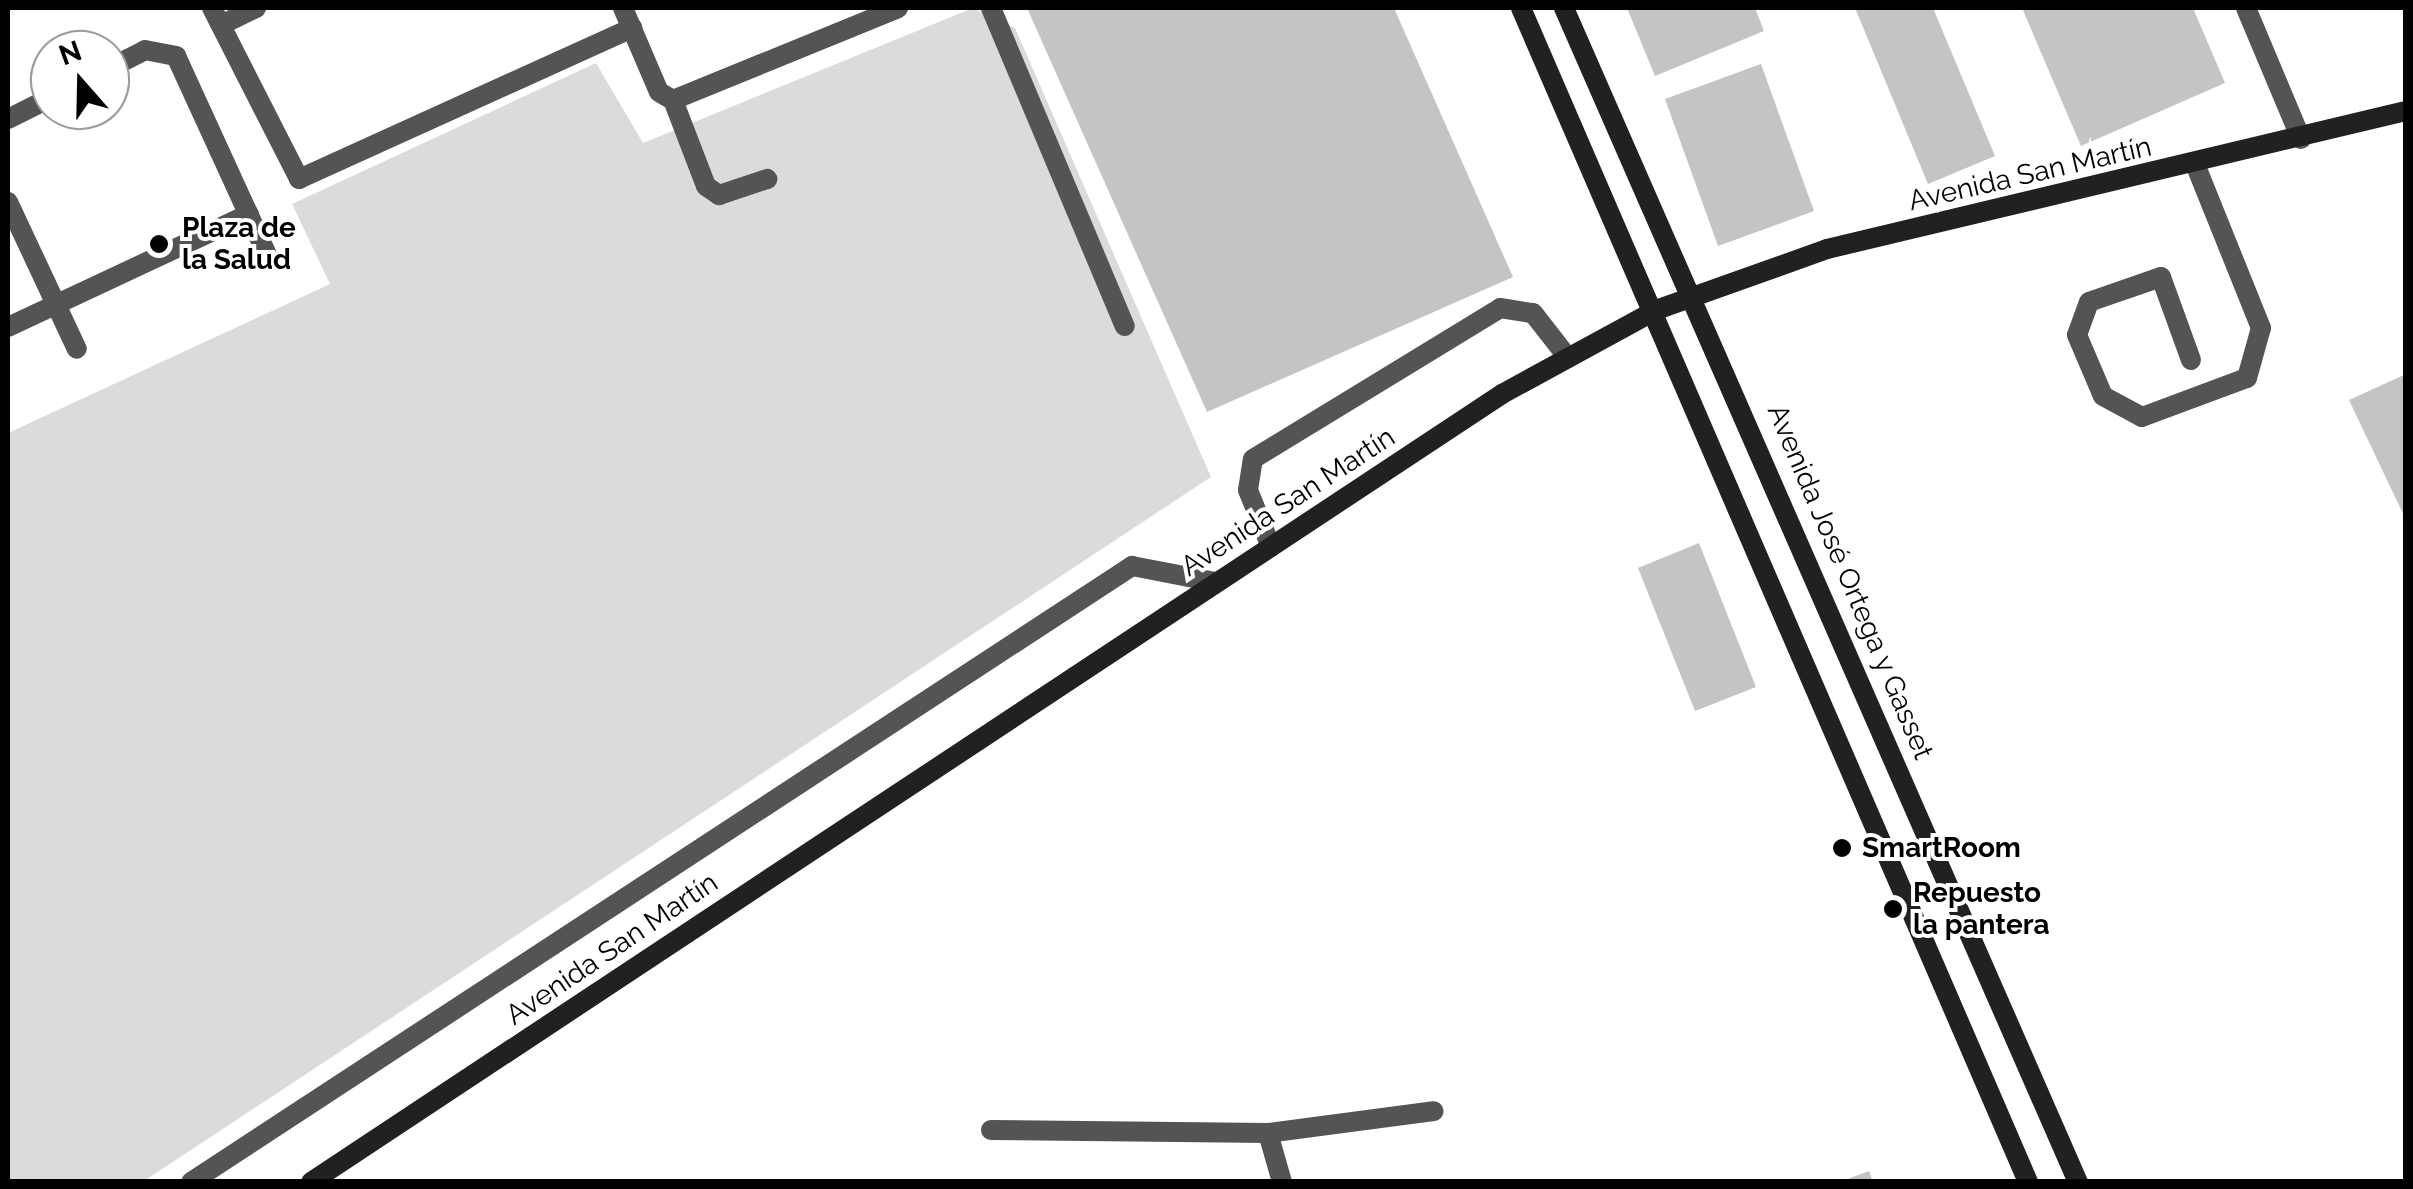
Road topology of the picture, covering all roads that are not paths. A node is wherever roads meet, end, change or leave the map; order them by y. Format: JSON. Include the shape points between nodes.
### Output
{"nodes":[{"id":1,"x":256,"y":8,"type":"edge"},
{"id":2,"x":623,"y":8,"type":"edge"},
{"id":3,"x":898,"y":8,"type":"edge"},
{"id":4,"x":991,"y":8,"type":"edge"},
{"id":5,"x":1521,"y":8,"type":"edge"},
{"id":6,"x":1564,"y":8,"type":"edge"},
{"id":7,"x":2246,"y":8,"type":"edge"},
{"id":8,"x":216,"y":16,"type":"edge"},
{"id":9,"x":632,"y":28,"type":"junction"},
{"id":10,"x":130,"y":58,"type":"edge"},
{"id":11,"x":674,"y":100,"type":"junction"},
{"id":12,"x":2406,"y":111,"type":"edge"},
{"id":13,"x":2301,"y":139,"type":"junction"},
{"id":14,"x":2195,"y":164,"type":"junction"},
{"id":15,"x":767,"y":179,"type":"dead end"},
{"id":16,"x":8,"y":202,"type":"edge"},
{"id":17,"x":249,"y":214,"type":"junction"},
{"id":18,"x":270,"y":260,"type":"dead end"},
{"id":19,"x":1697,"y":296,"type":"junction"},
{"id":20,"x":55,"y":306,"type":"junction"},
{"id":21,"x":1656,"y":310,"type":"junction"},
{"id":22,"x":1124,"y":326,"type":"dead end"},
{"id":23,"x":8,"y":328,"type":"edge"},
{"id":24,"x":77,"y":349,"type":"dead end"},
{"id":25,"x":1568,"y":358,"type":"junction"},
{"id":26,"x":2191,"y":360,"type":"dead end"},
{"id":27,"x":1271,"y":546,"type":"junction"},
{"id":28,"x":1215,"y":582,"type":"junction"},
{"id":29,"x":1434,"y":1110,"type":"dead end"},
{"id":30,"x":991,"y":1130,"type":"dead end"},
{"id":31,"x":1268,"y":1133,"type":"junction"},
{"id":32,"x":191,"y":1182,"type":"edge"},
{"id":33,"x":311,"y":1182,"type":"edge"},
{"id":34,"x":1282,"y":1182,"type":"edge"},
{"id":35,"x":2028,"y":1182,"type":"edge"},
{"id":36,"x":2078,"y":1182,"type":"edge"}],
"edges":[{"from":1,"to":8,"type":"street"},
{"from":2,"to":9,"type":"street"},
{"from":3,"to":11,"type":"street"},
{"from":4,"to":22,"type":"street"},
{"from":5,"to":21,"type":"main road"},
{"from":6,"to":19,"type":"main road","name":"Avenida José Ortega y Gasset"},
{"from":7,"to":13,"type":"street"},
{"from":8,"to":9,"type":"street","via":[[299,179]]},
{"from":9,"to":11,"type":"street","via":[[659,92]]},
{"from":10,"to":17,"type":"street","via":[[145,50],[176,56]]},
{"from":11,"to":15,"type":"street","via":[[706,186],[718,196]]},
{"from":12,"to":13,"type":"main road","name":"Avenida San Martín"},
{"from":13,"to":14,"type":"main road","name":"Avenida San Martín"},
{"from":14,"to":19,"type":"main road","name":"Avenida San Martín","via":[[1827,249]]},
{"from":14,"to":26,"type":"street","via":[[2262,328],[2247,378],[2142,416],[2104,396],[2077,334],[2089,302],[2161,277]]},
{"from":16,"to":20,"type":"street"},
{"from":17,"to":18,"type":"street"},
{"from":17,"to":20,"type":"street"},
{"from":19,"to":21,"type":"main road","name":"Avenida San Martín"},
{"from":19,"to":36,"type":"main road","name":"Avenida José Ortega y Gasset"},
{"from":20,"to":23,"type":"street"},
{"from":20,"to":24,"type":"street"},
{"from":21,"to":25,"type":"main road","name":"Avenida San Martín"},
{"from":21,"to":35,"type":"main road"},
{"from":25,"to":27,"type":"main road","name":"Avenida San Martín"},
{"from":25,"to":27,"type":"street","via":[[1533,313],[1500,308],[1253,460],[1248,490]]},
{"from":27,"to":28,"type":"main road","name":"Avenida San Martín"},
{"from":28,"to":32,"type":"street","via":[[1132,566]]},
{"from":28,"to":33,"type":"main road","name":"Avenida San Martín"},
{"from":29,"to":31,"type":"street"},
{"from":30,"to":31,"type":"street"},
{"from":31,"to":34,"type":"street"}]}
